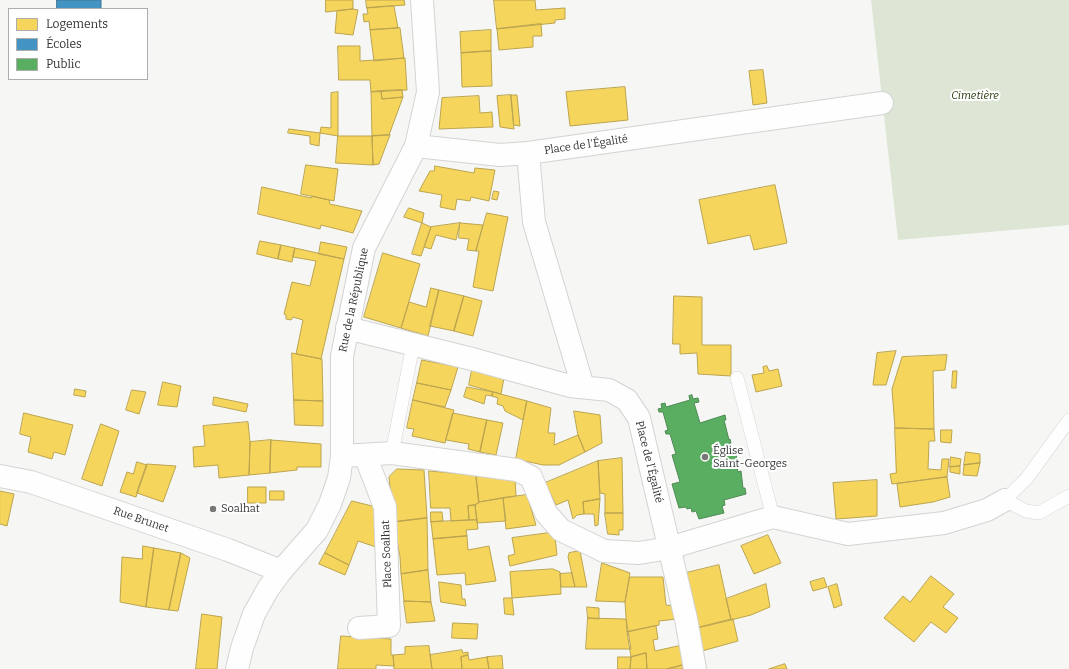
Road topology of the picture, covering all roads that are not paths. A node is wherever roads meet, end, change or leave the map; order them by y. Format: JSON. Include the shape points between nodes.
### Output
{"nodes":[{"id":1,"x":422,"y":0,"type":"edge"},
{"id":2,"x":882,"y":103,"type":"dead end"},
{"id":3,"x":416,"y":146,"type":"junction"},
{"id":4,"x":528,"y":153,"type":"junction"},
{"id":5,"x":347,"y":328,"type":"junction"},
{"id":6,"x":413,"y":345,"type":"junction"},
{"id":7,"x":737,"y":378,"type":"dead end"},
{"id":8,"x":583,"y":387,"type":"junction"},
{"id":9,"x":1069,"y":420,"type":"edge"},
{"id":10,"x":392,"y":453,"type":"junction"},
{"id":11,"x":364,"y":455,"type":"junction"},
{"id":12,"x":342,"y":456,"type":"junction"},
{"id":13,"x":0,"y":476,"type":"edge"},
{"id":14,"x":1069,"y":496,"type":"edge"},
{"id":15,"x":1005,"y":500,"type":"junction"},
{"id":16,"x":773,"y":517,"type":"junction"},
{"id":17,"x":669,"y":548,"type":"junction"},
{"id":18,"x":281,"y":571,"type":"junction"},
{"id":19,"x":358,"y":628,"type":"dead end"},
{"id":20,"x":237,"y":669,"type":"edge"},
{"id":21,"x":695,"y":669,"type":"edge"}],
"edges":[{"from":1,"to":3,"type":"street","name":"Rue de la République","via":[[428,92]]},
{"from":2,"to":4,"type":"street","name":"Place de l'Égalité"},
{"from":3,"to":4,"type":"street","via":[[500,155]]},
{"from":3,"to":5,"type":"street","name":"Rue de la République","via":[[364,248]]},
{"from":4,"to":8,"type":"street","name":"Place de l'Égalité","via":[[534,222]]},
{"from":5,"to":6,"type":"street"},
{"from":5,"to":12,"type":"street","name":"Rue de la République","via":[[342,356]]},
{"from":6,"to":8,"type":"street","name":"Place de l'Égalité","via":[[570,386]]},
{"from":6,"to":10,"type":"lane"},
{"from":7,"to":16,"type":"lane"},
{"from":8,"to":17,"type":"street","name":"Place de l'Égalité","via":[[615,393],[627,400],[639,418]]},
{"from":9,"to":15,"type":"lane","via":[[1027,478]]},
{"from":10,"to":11,"type":"street"},
{"from":10,"to":17,"type":"street","via":[[517,470],[530,477],[546,514],[561,530],[604,551],[639,553]]},
{"from":11,"to":12,"type":"street"},
{"from":11,"to":19,"type":"street","name":"Place Soalhat","via":[[385,507],[389,626]]},
{"from":12,"to":18,"type":"street","name":"Rue de la République","via":[[339,478],[317,530]]},
{"from":13,"to":18,"type":"street","name":"Rue Brunet","via":[[31,482],[228,550]]},
{"from":14,"to":15,"type":"lane","via":[[1039,513],[1026,511]]},
{"from":15,"to":16,"type":"street","via":[[987,510],[944,523],[848,534]]},
{"from":16,"to":17,"type":"street"},
{"from":17,"to":21,"type":"street","name":"Place de l'Égalité"},
{"from":18,"to":20,"type":"street","name":"Rue de la République","via":[[254,614]]}]}
